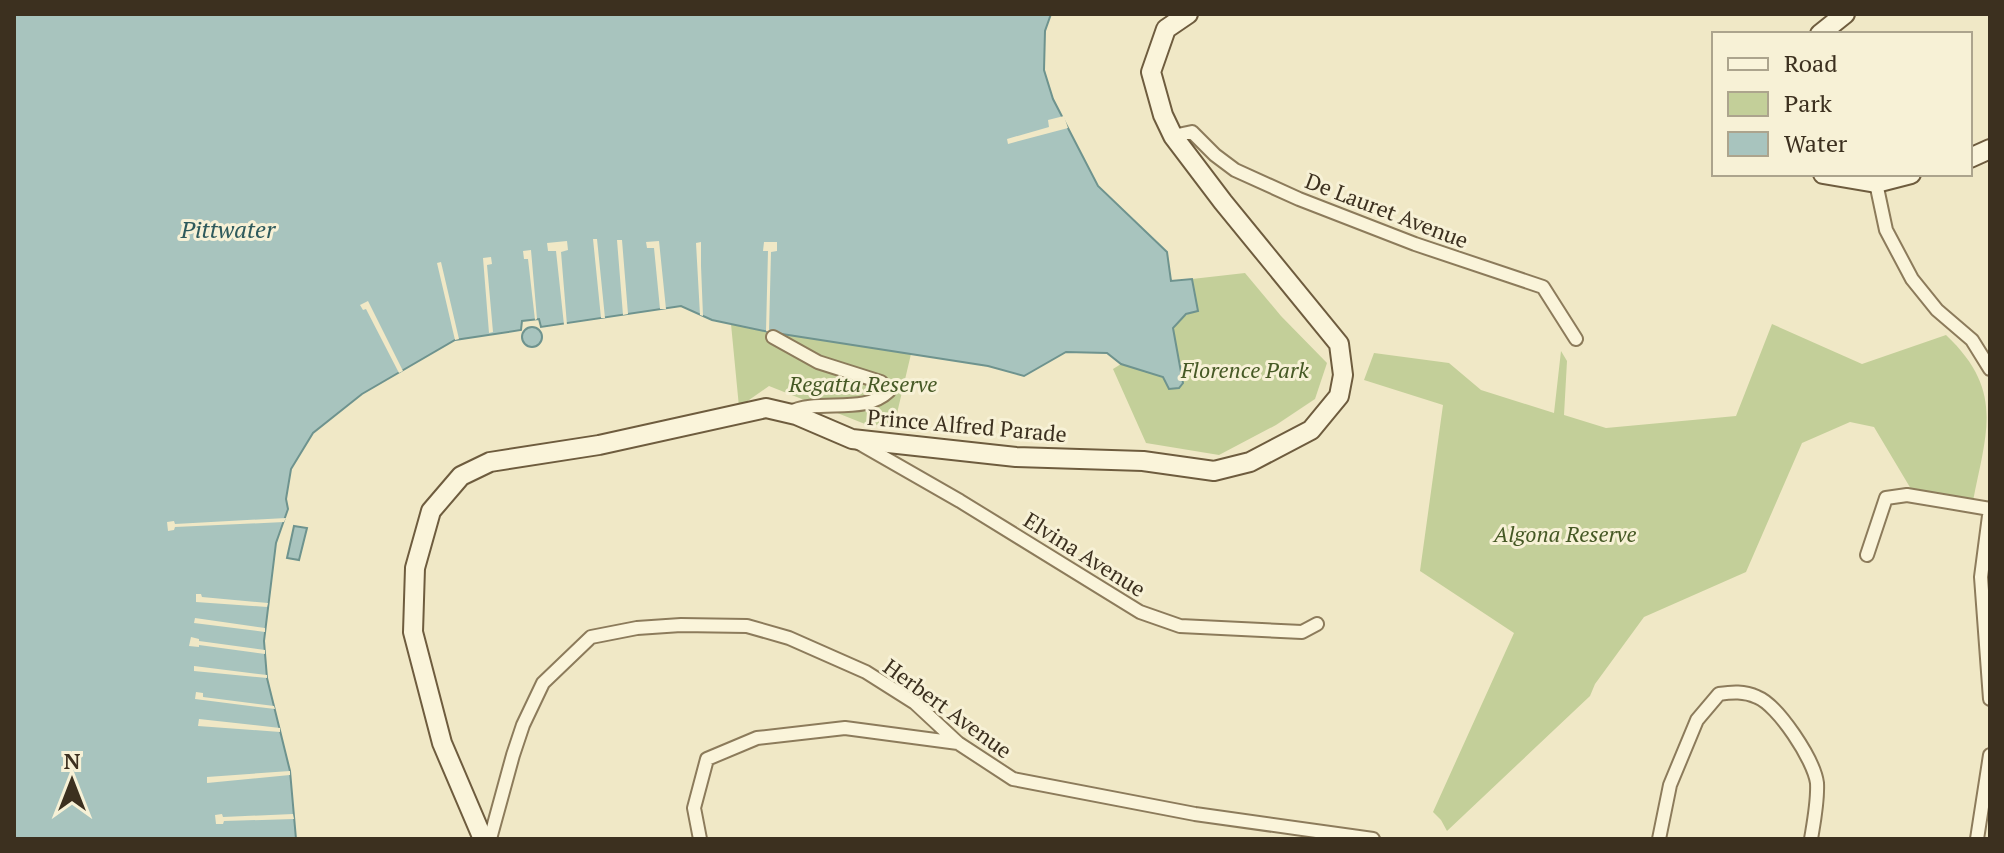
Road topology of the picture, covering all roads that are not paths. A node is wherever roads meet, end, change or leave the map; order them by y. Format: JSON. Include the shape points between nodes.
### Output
{"nodes":[{"id":1,"x":1188,"y":14,"type":"edge"},
{"id":2,"x":1845,"y":14,"type":"edge"},
{"id":3,"x":1822,"y":32,"type":"edge"},
{"id":4,"x":1173,"y":136,"type":"junction"},
{"id":5,"x":1835,"y":176,"type":"edge"},
{"id":6,"x":1903,"y":176,"type":"edge"},
{"id":7,"x":1876,"y":183,"type":"junction"},
{"id":8,"x":773,"y":337,"type":"dead end"},
{"id":9,"x":1576,"y":339,"type":"dead end"},
{"id":10,"x":1990,"y":369,"type":"edge"},
{"id":11,"x":788,"y":413,"type":"junction"},
{"id":12,"x":852,"y":439,"type":"junction"},
{"id":13,"x":1990,"y":508,"type":"edge"},
{"id":14,"x":1867,"y":555,"type":"dead end"},
{"id":15,"x":1317,"y":624,"type":"dead end"},
{"id":16,"x":1990,"y":699,"type":"edge"},
{"id":17,"x":958,"y":743,"type":"junction"},
{"id":18,"x":1990,"y":755,"type":"edge"},
{"id":19,"x":483,"y":839,"type":"edge"},
{"id":20,"x":490,"y":839,"type":"edge"},
{"id":21,"x":700,"y":839,"type":"edge"},
{"id":22,"x":1373,"y":839,"type":"edge"},
{"id":23,"x":1659,"y":839,"type":"edge"},
{"id":24,"x":1811,"y":839,"type":"edge"},
{"id":25,"x":1977,"y":839,"type":"edge"}],
"edges":[{"from":1,"to":4,"type":"street","name":"Prince Alfred Parade","via":[[1166,29],[1151,72]]},
{"from":2,"to":3,"type":"street"},
{"from":4,"to":9,"type":"street","name":"De Lauret Avenue","via":[[1192,132],[1235,170],[1286,193],[1543,287]]},
{"from":4,"to":12,"type":"street","name":"Prince Alfred Parade","via":[[1339,344],[1339,396],[1311,430],[1250,462],[1214,471]]},
{"from":5,"to":7,"type":"street"},
{"from":6,"to":7,"type":"street"},
{"from":7,"to":10,"type":"street","via":[[1886,230],[1912,279],[1972,340]]},
{"from":8,"to":11,"type":"street","via":[[818,362],[881,382],[889,391],[880,400],[803,406]]},
{"from":11,"to":12,"type":"street","name":"Prince Alfred Parade"},
{"from":11,"to":19,"type":"street","name":"Prince Alfred Parade","via":[[766,408],[599,445],[490,462],[461,476],[431,511],[415,568],[413,632],[442,743]]},
{"from":12,"to":15,"type":"street","name":"Elvina Avenue","via":[[1140,612],[1180,626],[1302,632]]},
{"from":13,"to":14,"type":"street","via":[[1907,495],[1886,498]]},
{"from":13,"to":16,"type":"street","via":[[1981,577]]},
{"from":17,"to":20,"type":"street","name":"Herbert Avenue","via":[[915,703],[866,672],[789,638],[747,626],[681,625],[591,637],[543,683],[523,725]]},
{"from":17,"to":21,"type":"street","via":[[845,728],[757,738],[707,759],[694,808]]},
{"from":17,"to":22,"type":"street","name":"Herbert Avenue","via":[[1013,779],[1195,814]]},
{"from":18,"to":25,"type":"street"},
{"from":23,"to":24,"type":"street","via":[[1670,785],[1697,720],[1719,694],[1739,692],[1770,706],[1806,754],[1817,781]]}]}
